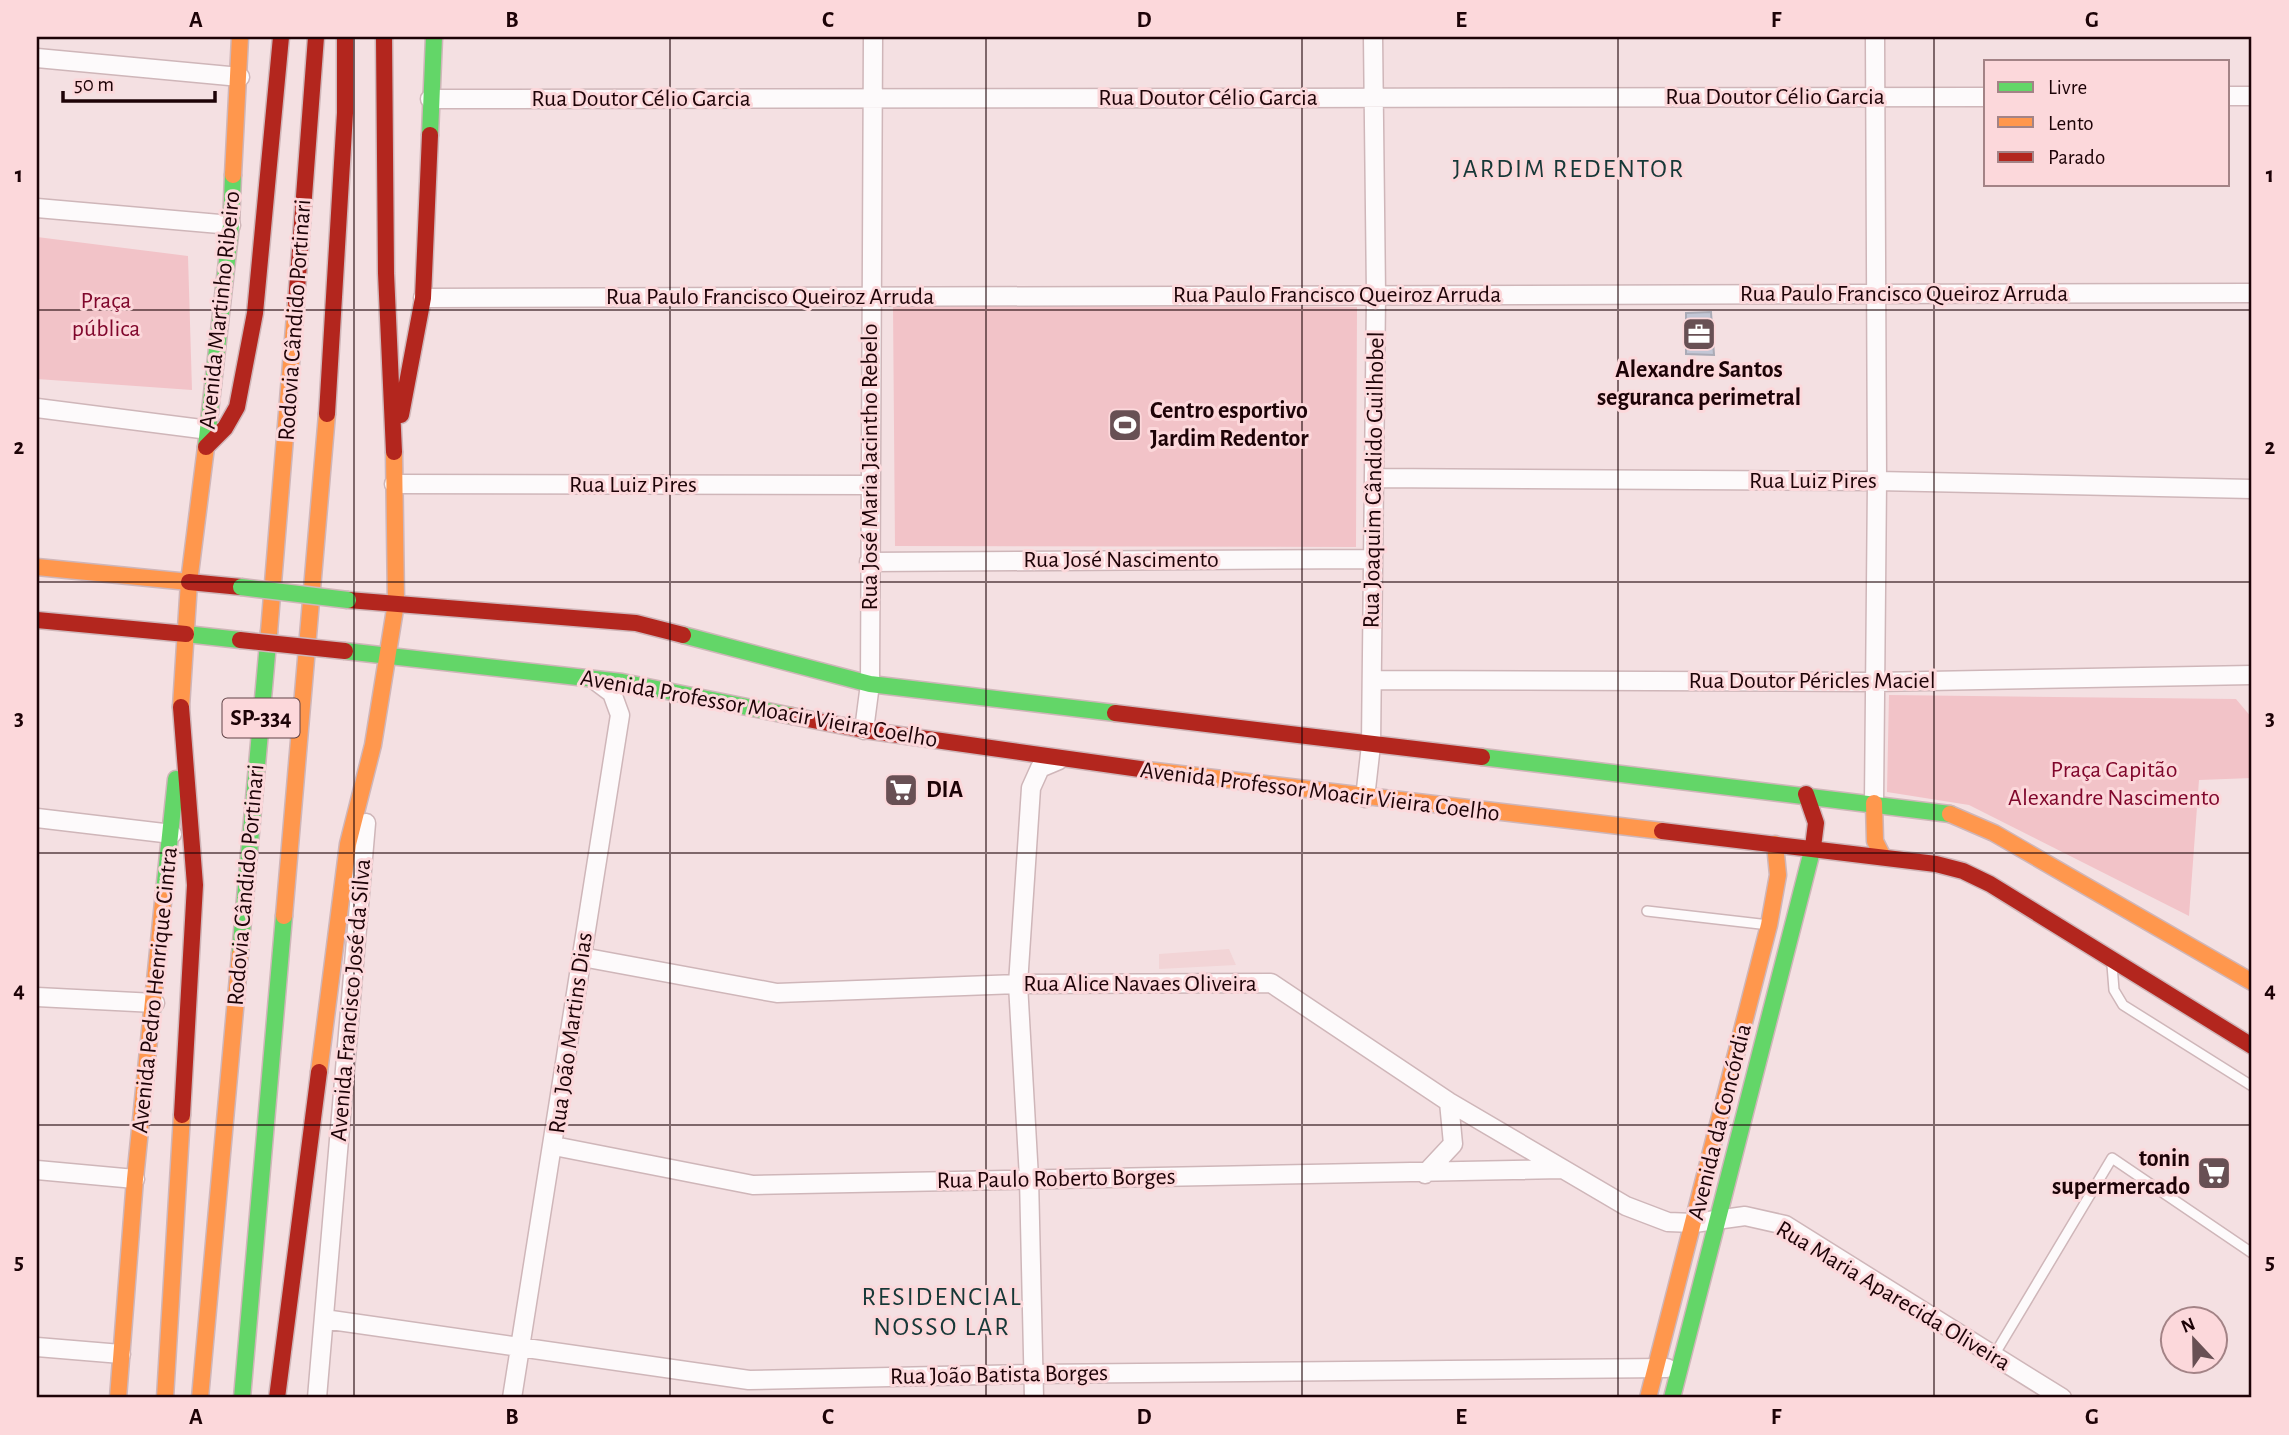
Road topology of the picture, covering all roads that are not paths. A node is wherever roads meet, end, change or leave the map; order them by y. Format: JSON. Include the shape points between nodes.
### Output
{"nodes":[{"id":1,"x":240,"y":37,"type":"edge"},
{"id":2,"x":281,"y":37,"type":"edge"},
{"id":3,"x":316,"y":37,"type":"edge"},
{"id":4,"x":345,"y":37,"type":"edge"},
{"id":5,"x":384,"y":37,"type":"edge"},
{"id":6,"x":434,"y":37,"type":"edge"},
{"id":7,"x":873,"y":37,"type":"edge"},
{"id":8,"x":1373,"y":37,"type":"edge"},
{"id":9,"x":1875,"y":37,"type":"edge"},
{"id":10,"x":37,"y":58,"type":"edge"},
{"id":11,"x":240,"y":77,"type":"junction"},
{"id":12,"x":2230,"y":96,"type":"edge"},
{"id":13,"x":2252,"y":96,"type":"edge"},
{"id":14,"x":1373,"y":97,"type":"junction"},
{"id":15,"x":1875,"y":97,"type":"junction"},
{"id":16,"x":1984,"y":97,"type":"edge"},
{"id":17,"x":873,"y":98,"type":"junction"},
{"id":18,"x":430,"y":99,"type":"junction"},
{"id":19,"x":37,"y":208,"type":"edge"},
{"id":20,"x":231,"y":225,"type":"junction"},
{"id":21,"x":2252,"y":293,"type":"edge"},
{"id":22,"x":1876,"y":294,"type":"junction"},
{"id":23,"x":1376,"y":295,"type":"junction"},
{"id":24,"x":872,"y":297,"type":"junction"},
{"id":25,"x":423,"y":298,"type":"junction"},
{"id":26,"x":37,"y":408,"type":"edge"},
{"id":27,"x":208,"y":438,"type":"junction"},
{"id":28,"x":394,"y":452,"type":"junction"},
{"id":29,"x":1374,"y":478,"type":"junction"},
{"id":30,"x":1877,"y":481,"type":"junction"},
{"id":31,"x":394,"y":484,"type":"junction"},
{"id":32,"x":871,"y":485,"type":"junction"},
{"id":33,"x":2252,"y":489,"type":"edge"},
{"id":34,"x":1373,"y":559,"type":"junction"},
{"id":35,"x":869,"y":562,"type":"junction"},
{"id":36,"x":37,"y":567,"type":"edge"},
{"id":37,"x":189,"y":582,"type":"junction"},
{"id":38,"x":396,"y":603,"type":"junction"},
{"id":39,"x":37,"y":620,"type":"edge"},
{"id":40,"x":186,"y":634,"type":"junction"},
{"id":41,"x":390,"y":655,"type":"junction"},
{"id":42,"x":2252,"y":675,"type":"edge"},
{"id":43,"x":593,"y":679,"type":"junction"},
{"id":44,"x":1371,"y":680,"type":"junction"},
{"id":45,"x":1875,"y":682,"type":"junction"},
{"id":46,"x":870,"y":684,"type":"junction"},
{"id":47,"x":181,"y":707,"type":"junction"},
{"id":48,"x":864,"y":730,"type":"junction"},
{"id":49,"x":373,"y":745,"type":"junction"},
{"id":50,"x":1371,"y":746,"type":"junction"},
{"id":51,"x":1061,"y":760,"type":"junction"},
{"id":52,"x":1806,"y":794,"type":"junction"},
{"id":53,"x":1365,"y":798,"type":"junction"},
{"id":54,"x":1874,"y":803,"type":"junction"},
{"id":55,"x":37,"y":818,"type":"edge"},
{"id":56,"x":172,"y":834,"type":"junction"},
{"id":57,"x":193,"y":843,"type":"junction"},
{"id":58,"x":1775,"y":844,"type":"junction"},
{"id":59,"x":1812,"y":847,"type":"junction"},
{"id":60,"x":1882,"y":855,"type":"junction"},
{"id":61,"x":1647,"y":911,"type":"dead end"},
{"id":62,"x":1769,"y":925,"type":"junction"},
{"id":63,"x":1791,"y":927,"type":"junction"},
{"id":64,"x":2111,"y":956,"type":"junction"},
{"id":65,"x":582,"y":957,"type":"junction"},
{"id":66,"x":2252,"y":982,"type":"edge"},
{"id":67,"x":1018,"y":984,"type":"junction"},
{"id":68,"x":37,"y":997,"type":"edge"},
{"id":69,"x":155,"y":1003,"type":"junction"},
{"id":70,"x":2252,"y":1046,"type":"edge"},
{"id":71,"x":2252,"y":1086,"type":"edge"},
{"id":72,"x":1449,"y":1102,"type":"junction"},
{"id":73,"x":554,"y":1146,"type":"junction"},
{"id":74,"x":1562,"y":1169,"type":"junction"},
{"id":75,"x":37,"y":1170,"type":"edge"},
{"id":76,"x":1425,"y":1174,"type":"junction"},
{"id":77,"x":1029,"y":1178,"type":"junction"},
{"id":78,"x":135,"y":1179,"type":"junction"},
{"id":79,"x":1718,"y":1219,"type":"junction"},
{"id":80,"x":1694,"y":1223,"type":"junction"},
{"id":81,"x":2252,"y":1253,"type":"edge"},
{"id":82,"x":324,"y":1319,"type":"junction"},
{"id":83,"x":520,"y":1346,"type":"junction"},
{"id":84,"x":37,"y":1347,"type":"edge"},
{"id":85,"x":121,"y":1354,"type":"junction"},
{"id":86,"x":1993,"y":1357,"type":"junction"},
{"id":87,"x":1655,"y":1368,"type":"junction"},
{"id":88,"x":1679,"y":1368,"type":"junction"},
{"id":89,"x":1033,"y":1374,"type":"junction"},
{"id":90,"x":118,"y":1398,"type":"edge"},
{"id":91,"x":165,"y":1398,"type":"edge"},
{"id":92,"x":200,"y":1398,"type":"edge"},
{"id":93,"x":242,"y":1398,"type":"edge"},
{"id":94,"x":277,"y":1398,"type":"edge"},
{"id":95,"x":317,"y":1398,"type":"edge"},
{"id":96,"x":512,"y":1398,"type":"edge"},
{"id":97,"x":1034,"y":1398,"type":"edge"},
{"id":98,"x":1648,"y":1398,"type":"edge"},
{"id":99,"x":1672,"y":1398,"type":"edge"},
{"id":100,"x":2062,"y":1398,"type":"edge"}],
"edges":[{"from":1,"to":11,"type":"main road","name":"Avenida Martinho Ribeiro"},
{"from":2,"to":27,"type":"main road","via":[[255,313],[236,407],[225,429]]},
{"from":3,"to":92,"type":"main road","name":"Rodovia Cândido Portinari","number":"SP-334","via":[[283,478]]},
{"from":4,"to":93,"type":"main road","name":"Rodovia Cândido Portinari","number":"SP-334","via":[[345,113],[327,419]]},
{"from":5,"to":28,"type":"main road","via":[[386,273]]},
{"from":6,"to":18,"type":"main road"},
{"from":7,"to":17,"type":"street","name":"Rua José Maria Jacintho Rebelo"},
{"from":8,"to":14,"type":"street","name":"Rua Joaquim Cândido Guilhobel"},
{"from":9,"to":15,"type":"street"},
{"from":10,"to":11,"type":"street"},
{"from":11,"to":20,"type":"main road","name":"Avenida Martinho Ribeiro"},
{"from":12,"to":13,"type":"street"},
{"from":14,"to":15,"type":"street","name":"Rua Doutor Célio Garcia"},
{"from":14,"to":17,"type":"street","name":"Rua Doutor Célio Garcia"},
{"from":14,"to":23,"type":"street","name":"Rua Joaquim Cândido Guilhobel"},
{"from":15,"to":16,"type":"street","name":"Rua Doutor Célio Garcia"},
{"from":15,"to":22,"type":"street"},
{"from":17,"to":18,"type":"street","name":"Rua Doutor Célio Garcia"},
{"from":17,"to":24,"type":"street","name":"Rua José Maria Jacintho Rebelo"},
{"from":18,"to":25,"type":"main road"},
{"from":19,"to":20,"type":"street"},
{"from":20,"to":27,"type":"main road","name":"Avenida Martinho Ribeiro"},
{"from":21,"to":22,"type":"street","name":"Rua Paulo Francisco Queiroz Arruda"},
{"from":22,"to":23,"type":"street","name":"Rua Paulo Francisco Queiroz Arruda"},
{"from":22,"to":30,"type":"street"},
{"from":23,"to":24,"type":"street","name":"Rua Paulo Francisco Queiroz Arruda"},
{"from":23,"to":29,"type":"street","name":"Rua Joaquim Cândido Guilhobel"},
{"from":24,"to":25,"type":"street","name":"Rua Paulo Francisco Queiroz Arruda"},
{"from":24,"to":32,"type":"street","name":"Rua José Maria Jacintho Rebelo"},
{"from":25,"to":28,"type":"main road"},
{"from":26,"to":27,"type":"street"},
{"from":27,"to":37,"type":"main road","name":"Avenida Martinho Ribeiro"},
{"from":28,"to":31,"type":"main road","name":"Avenida Francisco José da Silva"},
{"from":29,"to":30,"type":"street","name":"Rua Luiz Pires"},
{"from":29,"to":34,"type":"street","name":"Rua Joaquim Cândido Guilhobel"},
{"from":30,"to":33,"type":"street","name":"Rua Luiz Pires"},
{"from":30,"to":45,"type":"street"},
{"from":31,"to":32,"type":"street","name":"Rua Luiz Pires"},
{"from":31,"to":38,"type":"main road","name":"Avenida Francisco José da Silva"},
{"from":32,"to":35,"type":"street","name":"Rua José Maria Jacintho Rebelo"},
{"from":34,"to":35,"type":"street","name":"Rua José Nascimento"},
{"from":34,"to":44,"type":"street","name":"Rua Joaquim Cândido Guilhobel"},
{"from":35,"to":46,"type":"street","name":"Rua José Maria Jacintho Rebelo"},
{"from":36,"to":37,"type":"main road","name":"Avenida Professor Moacir Vieira Coelho"},
{"from":37,"to":38,"type":"main road","name":"Avenida Professor Moacir Vieira Coelho","bridge":true},
{"from":37,"to":40,"type":"main road","name":"Avenida Pedro Henrique Cintra"},
{"from":38,"to":41,"type":"main road","name":"Avenida Francisco José da Silva"},
{"from":38,"to":46,"type":"main road","name":"Avenida Professor Moacir Vieira Coelho","via":[[636,623]]},
{"from":39,"to":40,"type":"main road","name":"Avenida Professor Moacir Vieira Coelho"},
{"from":40,"to":41,"type":"main road","name":"Avenida Professor Moacir Vieira Coelho","bridge":true},
{"from":40,"to":47,"type":"main road","name":"Avenida Pedro Henrique Cintra"},
{"from":41,"to":43,"type":"main road","name":"Avenida Professor Moacir Vieira Coelho"},
{"from":41,"to":49,"type":"main road","name":"Avenida Francisco José da Silva"},
{"from":42,"to":45,"type":"street","name":"Rua Doutor Péricles Maciel"},
{"from":43,"to":48,"type":"main road","name":"Avenida Professor Moacir Vieira Coelho"},
{"from":43,"to":65,"type":"street","name":"Rua João Martins Dias","via":[[611,693],[620,715]]},
{"from":44,"to":45,"type":"street","name":"Rua Doutor Péricles Maciel"},
{"from":44,"to":50,"type":"street","name":"Rua Joaquim Cândido Guilhobel"},
{"from":45,"to":54,"type":"street"},
{"from":46,"to":48,"type":"street","name":"Rua José Maria Jacintho Rebelo"},
{"from":46,"to":50,"type":"main road","name":"Avenida Professor Moacir Vieira Coelho"},
{"from":47,"to":56,"type":"main road","name":"Avenida Pedro Henrique Cintra"},
{"from":47,"to":57,"type":"main road"},
{"from":48,"to":51,"type":"main road","name":"Avenida Professor Moacir Vieira Coelho"},
{"from":49,"to":82,"type":"street","name":"Avenida Francisco José da Silva"},
{"from":49,"to":94,"type":"main road","via":[[348,844]]},
{"from":50,"to":52,"type":"main road","name":"Avenida Professor Moacir Vieira Coelho"},
{"from":50,"to":53,"type":"street","name":"Rua Joaquim Cândido Guilhobel"},
{"from":51,"to":53,"type":"main road","name":"Avenida Professor Moacir Vieira Coelho"},
{"from":51,"to":67,"type":"street","via":[[1040,768],[1031,788]]},
{"from":52,"to":54,"type":"main road","name":"Avenida Professor Moacir Vieira Coelho"},
{"from":52,"to":59,"type":"main road","name":"Avenida da Concórdia","via":[[1816,823]]},
{"from":53,"to":58,"type":"main road","name":"Avenida Professor Moacir Vieira Coelho"},
{"from":54,"to":60,"type":"main road","via":[[1875,841]]},
{"from":54,"to":66,"type":"main road","name":"Avenida Professor Moacir Vieira Coelho","via":[[1939,811],[1968,820]]},
{"from":55,"to":56,"type":"street"},
{"from":56,"to":57,"type":"main road"},
{"from":56,"to":69,"type":"main road","name":"Avenida Pedro Henrique Cintra"},
{"from":57,"to":91,"type":"main road","via":[[195,886]]},
{"from":58,"to":59,"type":"main road","name":"Avenida Professor Moacir Vieira Coelho"},
{"from":58,"to":62,"type":"main road","name":"Avenida da Concórdia","via":[[1777,875]]},
{"from":59,"to":60,"type":"main road","name":"Avenida Professor Moacir Vieira Coelho"},
{"from":59,"to":63,"type":"main road","name":"Avenida da Concórdia"},
{"from":60,"to":64,"type":"main road","name":"Avenida Professor Moacir Vieira Coelho","via":[[1963,871]]},
{"from":61,"to":62,"type":"lane"},
{"from":62,"to":63,"type":"lane"},
{"from":62,"to":80,"type":"main road","name":"Avenida da Concórdia"},
{"from":63,"to":79,"type":"main road","name":"Avenida da Concórdia"},
{"from":64,"to":70,"type":"main road","name":"Avenida Professor Moacir Vieira Coelho"},
{"from":64,"to":71,"type":"lane","via":[[2115,990],[2123,1005]]},
{"from":65,"to":67,"type":"street","name":"Rua Alice Navaes Oliveira","via":[[776,993]]},
{"from":65,"to":73,"type":"street","name":"Rua João Martins Dias"},
{"from":67,"to":72,"type":"street","name":"Rua Alice Navaes Oliveira","via":[[1271,983]]},
{"from":67,"to":77,"type":"street"},
{"from":68,"to":69,"type":"street"},
{"from":69,"to":78,"type":"main road","name":"Avenida Pedro Henrique Cintra"},
{"from":72,"to":74,"type":"street","name":"Rua Alice Navaes Oliveira"},
{"from":72,"to":76,"type":"street","via":[[1452,1144]]},
{"from":73,"to":77,"type":"street","name":"Rua Paulo Roberto Borges","via":[[753,1185]]},
{"from":73,"to":83,"type":"street","name":"Rua João Martins Dias"},
{"from":74,"to":76,"type":"street","name":"Rua Paulo Roberto Borges"},
{"from":74,"to":80,"type":"street","name":"Rua Alice Navaes Oliveira","via":[[1649,1217]]},
{"from":75,"to":78,"type":"street"},
{"from":76,"to":77,"type":"street","name":"Rua Paulo Roberto Borges"},
{"from":77,"to":89,"type":"street"},
{"from":78,"to":85,"type":"main road","name":"Avenida Pedro Henrique Cintra"},
{"from":79,"to":80,"type":"street","name":"Rua Alice Navaes Oliveira"},
{"from":79,"to":86,"type":"street","name":"Rua Maria Aparecida Oliveira","via":[[1745,1216],[1785,1225]]},
{"from":79,"to":88,"type":"main road","name":"Avenida da Concórdia"},
{"from":80,"to":87,"type":"main road","name":"Avenida da Concórdia"},
{"from":81,"to":86,"type":"lane","via":[[2112,1158]]},
{"from":82,"to":83,"type":"street","name":"Rua João Batista Borges"},
{"from":82,"to":95,"type":"street","name":"Avenida Francisco José da Silva"},
{"from":83,"to":89,"type":"street","name":"Rua João Batista Borges","via":[[749,1380]]},
{"from":83,"to":96,"type":"street","name":"Rua João Martins Dias"},
{"from":84,"to":85,"type":"street"},
{"from":85,"to":90,"type":"main road","name":"Avenida Pedro Henrique Cintra"},
{"from":86,"to":100,"type":"street","name":"Rua Maria Aparecida Oliveira"},
{"from":87,"to":88,"type":"street","name":"Rua João Batista Borges"},
{"from":87,"to":89,"type":"street","name":"Rua João Batista Borges"},
{"from":87,"to":98,"type":"main road","name":"Avenida da Concórdia"},
{"from":88,"to":99,"type":"main road","name":"Avenida da Concórdia"},
{"from":89,"to":97,"type":"street"}]}
